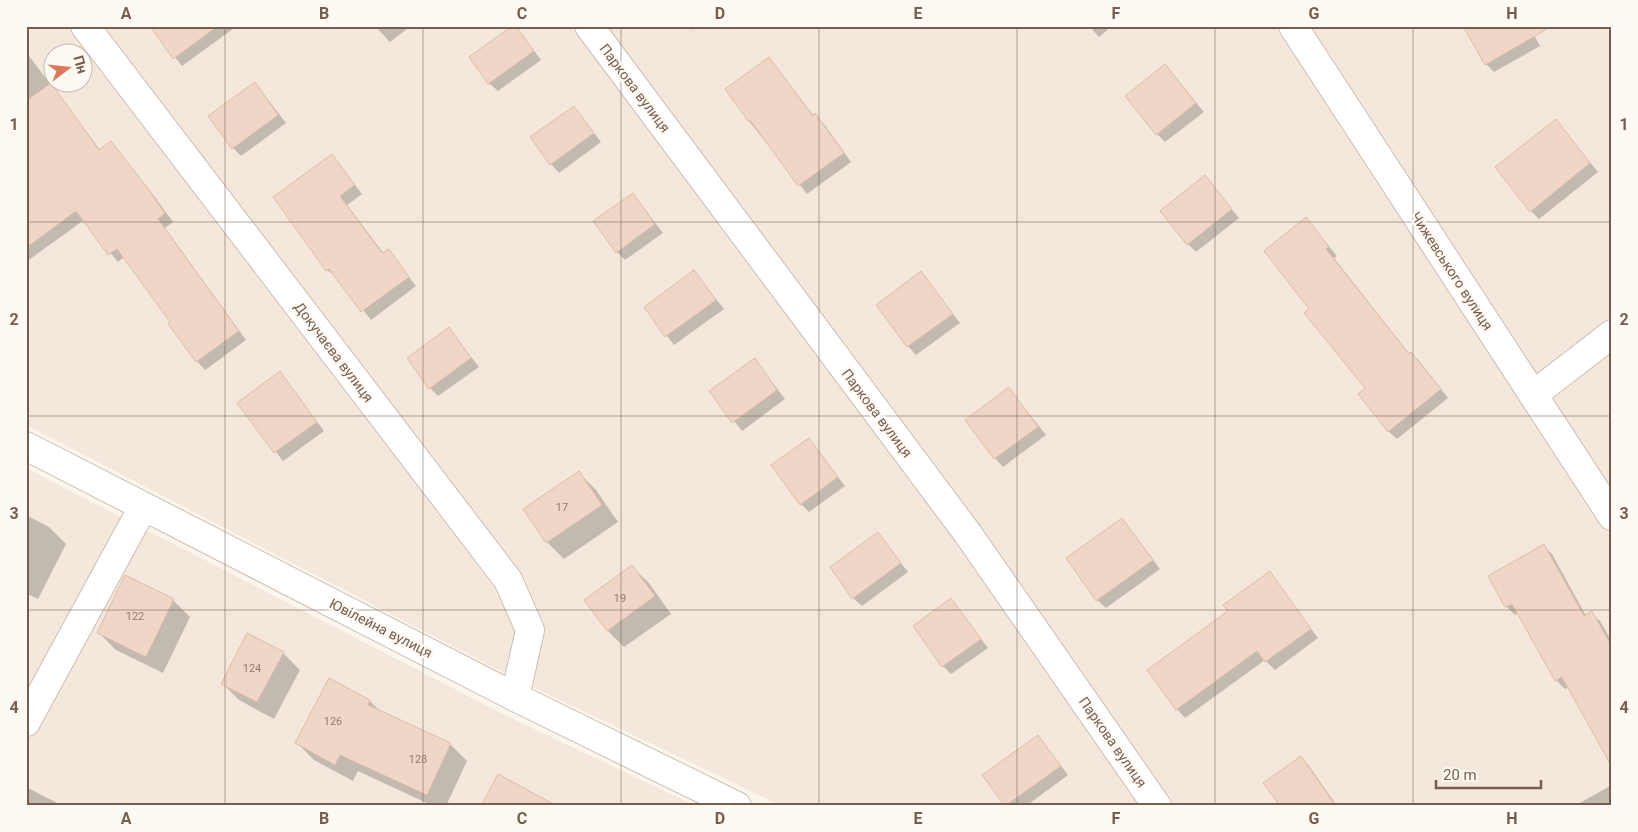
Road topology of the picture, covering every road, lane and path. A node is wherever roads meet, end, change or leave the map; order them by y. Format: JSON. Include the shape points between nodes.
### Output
{"nodes":[{"id":1,"x":85,"y":26,"type":"edge"},
{"id":2,"x":589,"y":26,"type":"edge"},
{"id":3,"x":1293,"y":26,"type":"edge"},
{"id":4,"x":1612,"y":334,"type":"edge"},
{"id":5,"x":1532,"y":395,"type":"junction"},
{"id":6,"x":26,"y":446,"type":"edge"},
{"id":7,"x":143,"y":507,"type":"junction"},
{"id":8,"x":1612,"y":516,"type":"edge"},
{"id":9,"x":515,"y":697,"type":"junction"},
{"id":10,"x":26,"y":722,"type":"edge"},
{"id":11,"x":737,"y":806,"type":"edge"},
{"id":12,"x":1157,"y":806,"type":"edge"}],
"edges":[{"from":1,"to":9,"type":"street","name":"Докучаєва вулиця","via":[[508,580],[530,630]]},
{"from":2,"to":12,"type":"street","name":"Паркова вулиця","via":[[968,534]]},
{"from":3,"to":5,"type":"street","name":"Чижевського вулиця"},
{"from":4,"to":5,"type":"street"},
{"from":5,"to":8,"type":"street","name":"Чижевського вулиця"},
{"from":6,"to":7,"type":"street","name":"Ювілейна вулиця"},
{"from":7,"to":9,"type":"street","name":"Ювілейна вулиця"},
{"from":7,"to":10,"type":"street"},
{"from":9,"to":11,"type":"street","name":"Ювілейна вулиця"}]}
